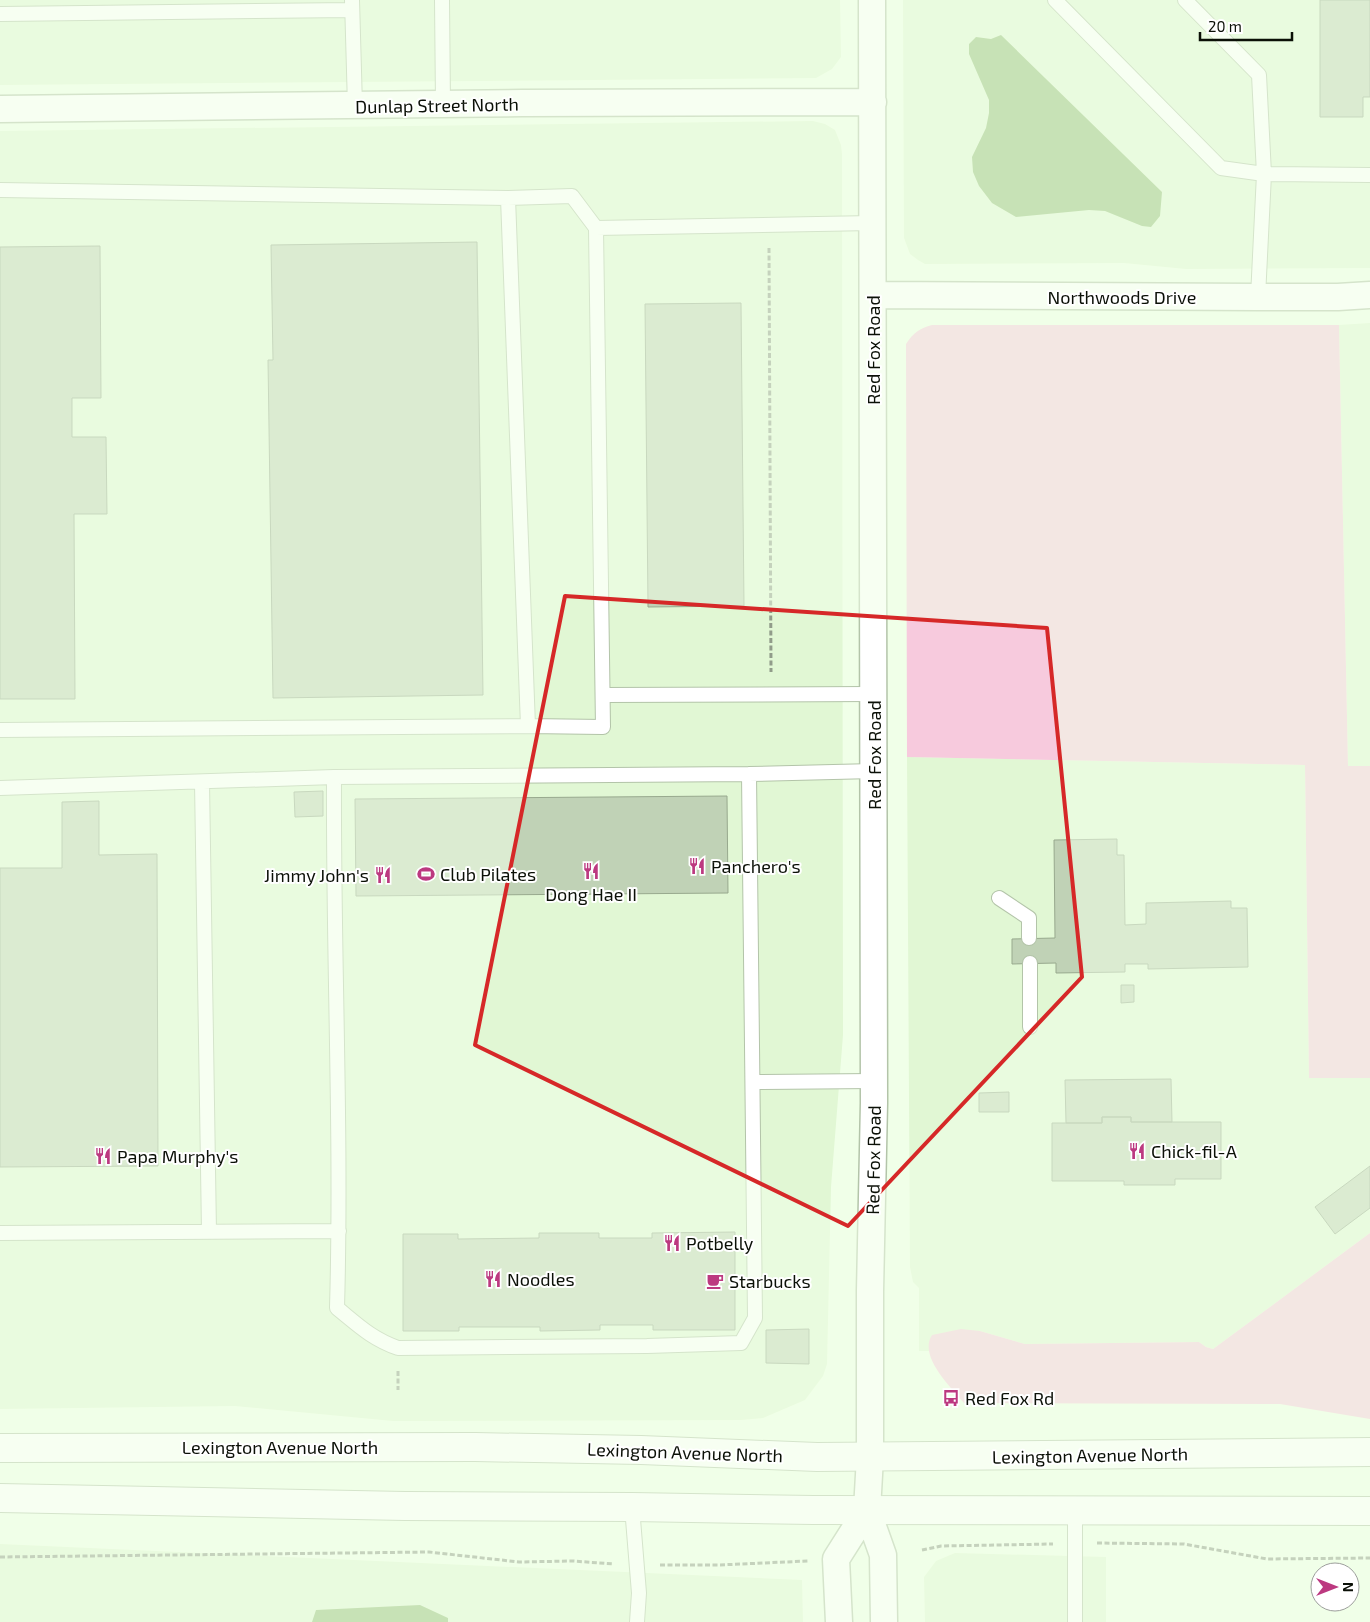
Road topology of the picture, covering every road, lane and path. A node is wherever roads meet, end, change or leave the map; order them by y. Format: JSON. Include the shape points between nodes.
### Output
{"nodes":[{"id":1,"x":442,"y":0,"type":"edge"},
{"id":2,"x":872,"y":0,"type":"edge"},
{"id":3,"x":1055,"y":0,"type":"edge"},
{"id":4,"x":1186,"y":0,"type":"edge"},
{"id":5,"x":352,"y":5,"type":"edge"},
{"id":6,"x":0,"y":14,"type":"edge"},
{"id":7,"x":874,"y":102,"type":"junction"},
{"id":8,"x":443,"y":104,"type":"junction"},
{"id":9,"x":355,"y":106,"type":"junction"},
{"id":10,"x":0,"y":109,"type":"edge"},
{"id":11,"x":1264,"y":174,"type":"junction"},
{"id":12,"x":1370,"y":175,"type":"edge"},
{"id":13,"x":0,"y":190,"type":"edge"},
{"id":14,"x":508,"y":198,"type":"junction"},
{"id":15,"x":873,"y":223,"type":"junction"},
{"id":16,"x":768,"y":225,"type":"junction"},
{"id":17,"x":596,"y":228,"type":"junction"},
{"id":18,"x":873,"y":295,"type":"junction"},
{"id":19,"x":1370,"y":295,"type":"edge"},
{"id":20,"x":1258,"y":298,"type":"junction"},
{"id":21,"x":772,"y":694,"type":"junction"},
{"id":22,"x":874,"y":694,"type":"junction"},
{"id":23,"x":603,"y":695,"type":"junction"},
{"id":24,"x":528,"y":726,"type":"junction"},
{"id":25,"x":0,"y":730,"type":"edge"},
{"id":26,"x":874,"y":771,"type":"junction"},
{"id":27,"x":749,"y":774,"type":"junction"},
{"id":28,"x":334,"y":777,"type":"junction"},
{"id":29,"x":202,"y":782,"type":"junction"},
{"id":30,"x":0,"y":788,"type":"edge"},
{"id":31,"x":999,"y":898,"type":"dead end"},
{"id":32,"x":1029,"y":938,"type":"dead end"},
{"id":33,"x":1030,"y":963,"type":"dead end"},
{"id":34,"x":1030,"y":1026,"type":"dead end"},
{"id":35,"x":874,"y":1081,"type":"junction"},
{"id":36,"x":752,"y":1082,"type":"junction"},
{"id":37,"x":209,"y":1232,"type":"junction"},
{"id":38,"x":339,"y":1232,"type":"junction"},
{"id":39,"x":0,"y":1233,"type":"edge"},
{"id":40,"x":0,"y":1448,"type":"edge"},
{"id":41,"x":1370,"y":1452,"type":"edge"},
{"id":42,"x":870,"y":1457,"type":"junction"},
{"id":43,"x":0,"y":1498,"type":"edge"},
{"id":44,"x":632,"y":1507,"type":"junction"},
{"id":45,"x":867,"y":1510,"type":"junction"},
{"id":46,"x":1075,"y":1510,"type":"junction"},
{"id":47,"x":1370,"y":1510,"type":"edge"},
{"id":48,"x":1074,"y":1543,"type":"junction"},
{"id":49,"x":922,"y":1550,"type":"dead end"},
{"id":50,"x":0,"y":1557,"type":"edge"},
{"id":51,"x":1370,"y":1558,"type":"edge"},
{"id":52,"x":810,"y":1561,"type":"dead end"},
{"id":53,"x":637,"y":1565,"type":"junction"},
{"id":54,"x":636,"y":1622,"type":"edge"},
{"id":55,"x":839,"y":1622,"type":"edge"},
{"id":56,"x":884,"y":1622,"type":"edge"},
{"id":57,"x":1075,"y":1622,"type":"edge"}],
"edges":[{"from":1,"to":8,"type":"lane"},
{"from":2,"to":7,"type":"street","name":"Red Fox Road"},
{"from":3,"to":11,"type":"lane","via":[[1222,168]]},
{"from":4,"to":11,"type":"lane","via":[[1259,76]]},
{"from":5,"to":6,"type":"lane"},
{"from":5,"to":9,"type":"lane"},
{"from":7,"to":8,"type":"street","name":"Dunlap Street North"},
{"from":7,"to":15,"type":"street","name":"Red Fox Road"},
{"from":8,"to":9,"type":"street","name":"Dunlap Street North"},
{"from":9,"to":10,"type":"street","name":"Dunlap Street North"},
{"from":11,"to":12,"type":"lane"},
{"from":11,"to":20,"type":"lane"},
{"from":13,"to":14,"type":"lane"},
{"from":14,"to":17,"type":"lane","via":[[572,196]]},
{"from":14,"to":24,"type":"lane"},
{"from":15,"to":16,"type":"lane"},
{"from":15,"to":18,"type":"street","name":"Red Fox Road"},
{"from":16,"to":17,"type":"lane"},
{"from":16,"to":21,"type":"path"},
{"from":17,"to":23,"type":"lane"},
{"from":18,"to":20,"type":"street","name":"Northwoods Drive"},
{"from":18,"to":22,"type":"street","name":"Red Fox Road"},
{"from":19,"to":20,"type":"street","name":"Northwoods Drive"},
{"from":21,"to":22,"type":"lane"},
{"from":21,"to":23,"type":"lane"},
{"from":22,"to":26,"type":"street","name":"Red Fox Road"},
{"from":23,"to":24,"type":"lane","via":[[603,727]]},
{"from":24,"to":25,"type":"lane"},
{"from":26,"to":27,"type":"lane"},
{"from":26,"to":35,"type":"street","name":"Red Fox Road"},
{"from":27,"to":28,"type":"lane"},
{"from":27,"to":36,"type":"lane"},
{"from":28,"to":29,"type":"lane"},
{"from":28,"to":38,"type":"lane"},
{"from":29,"to":30,"type":"lane"},
{"from":29,"to":37,"type":"lane"},
{"from":31,"to":32,"type":"lane","via":[[1029,918]]},
{"from":33,"to":34,"type":"lane"},
{"from":35,"to":36,"type":"lane"},
{"from":35,"to":42,"type":"street","name":"Red Fox Road"},
{"from":36,"to":38,"type":"lane","via":[[754,1318],[741,1343],[398,1348],[369,1335],[337,1308]]},
{"from":37,"to":38,"type":"lane"},
{"from":37,"to":39,"type":"lane"},
{"from":40,"to":42,"type":"main road","name":"Lexington Avenue North","via":[[475,1446]]},
{"from":41,"to":42,"type":"main road","name":"Lexington Avenue North"},
{"from":42,"to":45,"type":"street","name":"Red Fox Road"},
{"from":43,"to":44,"type":"main road"},
{"from":44,"to":45,"type":"main road"},
{"from":44,"to":53,"type":"lane"},
{"from":45,"to":46,"type":"main road"},
{"from":45,"to":55,"type":"street","name":"Red Fox Road","via":[[836,1559]]},
{"from":45,"to":56,"type":"street","name":"Red Fox Road","via":[[883,1555]]},
{"from":46,"to":47,"type":"main road"},
{"from":46,"to":48,"type":"lane"},
{"from":48,"to":49,"type":"path","via":[[941,1546]]},
{"from":48,"to":51,"type":"path","via":[[1184,1544],[1267,1559]]},
{"from":48,"to":57,"type":"lane"},
{"from":50,"to":53,"type":"path","via":[[429,1552],[519,1562]]},
{"from":52,"to":53,"type":"path"},
{"from":53,"to":54,"type":"lane"}]}
